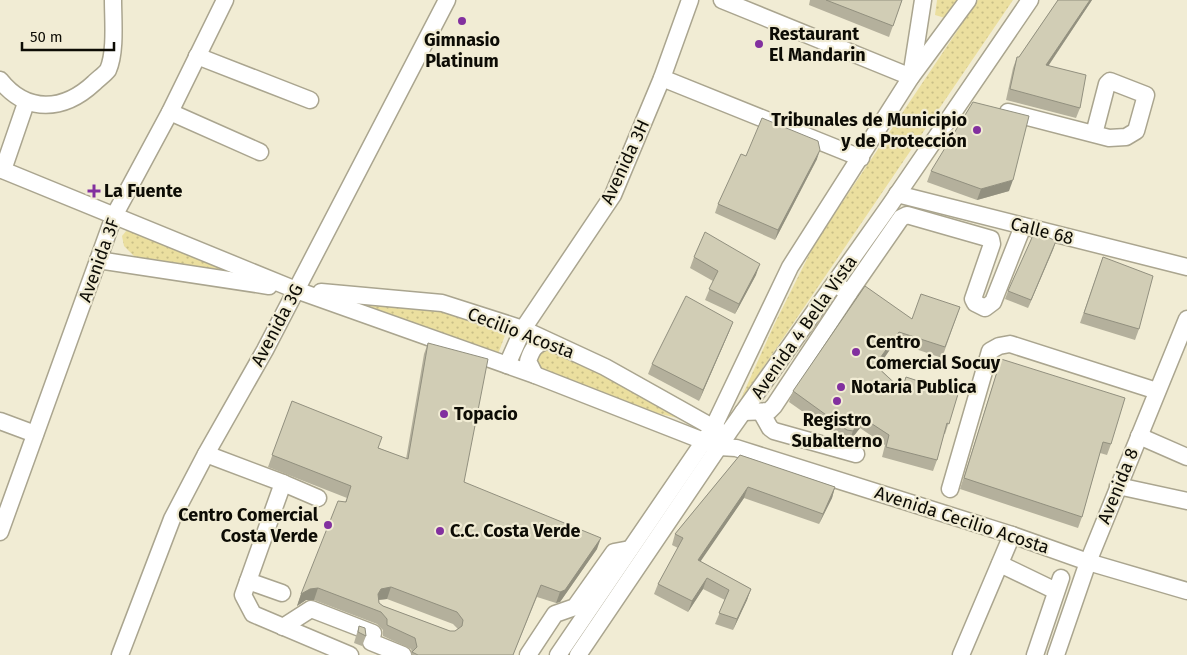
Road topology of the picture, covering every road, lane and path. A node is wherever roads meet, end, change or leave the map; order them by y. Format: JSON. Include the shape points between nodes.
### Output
{"nodes":[{"id":1,"x":113,"y":0,"type":"edge"},
{"id":2,"x":225,"y":0,"type":"edge"},
{"id":3,"x":447,"y":0,"type":"edge"},
{"id":4,"x":690,"y":0,"type":"edge"},
{"id":5,"x":722,"y":0,"type":"edge"},
{"id":6,"x":923,"y":0,"type":"edge"},
{"id":7,"x":968,"y":0,"type":"edge"},
{"id":8,"x":1030,"y":0,"type":"edge"},
{"id":9,"x":197,"y":56,"type":"junction"},
{"id":10,"x":911,"y":77,"type":"junction"},
{"id":11,"x":662,"y":78,"type":"junction"},
{"id":12,"x":0,"y":80,"type":"edge"},
{"id":13,"x":310,"y":100,"type":"dead end"},
{"id":14,"x":961,"y":101,"type":"junction"},
{"id":15,"x":26,"y":102,"type":"junction"},
{"id":16,"x":170,"y":112,"type":"junction"},
{"id":17,"x":1094,"y":134,"type":"dead end"},
{"id":18,"x":260,"y":152,"type":"dead end"},
{"id":19,"x":861,"y":158,"type":"junction"},
{"id":20,"x":2,"y":169,"type":"edge"},
{"id":21,"x":898,"y":194,"type":"junction"},
{"id":22,"x":114,"y":216,"type":"junction"},
{"id":23,"x":1023,"y":226,"type":"junction"},
{"id":24,"x":98,"y":260,"type":"junction"},
{"id":25,"x":1187,"y":267,"type":"edge"},
{"id":26,"x":834,"y":284,"type":"junction"},
{"id":27,"x":296,"y":290,"type":"junction"},
{"id":28,"x":850,"y":293,"type":"junction"},
{"id":29,"x":1187,"y":319,"type":"edge"},
{"id":30,"x":523,"y":329,"type":"junction"},
{"id":31,"x":548,"y":341,"type":"junction"},
{"id":32,"x":507,"y":364,"type":"junction"},
{"id":33,"x":535,"y":375,"type":"junction"},
{"id":34,"x":1157,"y":391,"type":"junction"},
{"id":35,"x":743,"y":412,"type":"junction"},
{"id":36,"x":760,"y":412,"type":"junction"},
{"id":37,"x":0,"y":421,"type":"edge"},
{"id":38,"x":35,"y":434,"type":"junction"},
{"id":39,"x":1139,"y":436,"type":"junction"},
{"id":40,"x":720,"y":440,"type":"junction"},
{"id":41,"x":206,"y":454,"type":"junction"},
{"id":42,"x":856,"y":454,"type":"dead end"},
{"id":43,"x":1187,"y":457,"type":"edge"},
{"id":44,"x":283,"y":483,"type":"junction"},
{"id":45,"x":1118,"y":486,"type":"junction"},
{"id":46,"x":950,"y":489,"type":"dead end"},
{"id":47,"x":318,"y":498,"type":"dead end"},
{"id":48,"x":1187,"y":501,"type":"edge"},
{"id":49,"x":0,"y":532,"type":"edge"},
{"id":50,"x":1012,"y":535,"type":"junction"},
{"id":51,"x":630,"y":549,"type":"junction"},
{"id":52,"x":1088,"y":562,"type":"junction"},
{"id":53,"x":1000,"y":564,"type":"junction"},
{"id":54,"x":248,"y":580,"type":"junction"},
{"id":55,"x":1187,"y":591,"type":"edge"},
{"id":56,"x":282,"y":592,"type":"dead end"},
{"id":57,"x":1045,"y":625,"type":"junction"},
{"id":58,"x":283,"y":627,"type":"junction"},
{"id":59,"x":1064,"y":631,"type":"junction"},
{"id":60,"x":120,"y":655,"type":"edge"},
{"id":61,"x":350,"y":655,"type":"edge"},
{"id":62,"x":403,"y":655,"type":"edge"},
{"id":63,"x":528,"y":655,"type":"edge"},
{"id":64,"x":558,"y":655,"type":"edge"},
{"id":65,"x":578,"y":655,"type":"edge"},
{"id":66,"x":962,"y":655,"type":"edge"},
{"id":67,"x":1035,"y":655,"type":"edge"},
{"id":68,"x":1056,"y":655,"type":"edge"}],
"edges":[{"from":1,"to":15,"type":"street","via":[[113,41],[108,70],[67,101],[46,106]]},
{"from":2,"to":9,"type":"street","name":"Avenida 3F"},
{"from":3,"to":27,"type":"street","name":"Avenida 3G"},
{"from":4,"to":11,"type":"street","name":"Avenida 3H"},
{"from":5,"to":10,"type":"street"},
{"from":6,"to":10,"type":"street"},
{"from":7,"to":10,"type":"street","name":"Avenida 4 Bella Vista"},
{"from":8,"to":14,"type":"street","name":"Avenida 4 Bella Vista"},
{"from":9,"to":13,"type":"street"},
{"from":9,"to":16,"type":"street","name":"Avenida 3F"},
{"from":10,"to":19,"type":"street","name":"Avenida 4 Bella Vista"},
{"from":11,"to":19,"type":"street"},
{"from":11,"to":30,"type":"street","name":"Avenida 3H","via":[[613,195]]},
{"from":12,"to":15,"type":"street","via":[[11,94]]},
{"from":14,"to":17,"type":"street"},
{"from":14,"to":21,"type":"street","name":"Avenida 4 Bella Vista"},
{"from":15,"to":20,"type":"street"},
{"from":16,"to":18,"type":"street"},
{"from":16,"to":22,"type":"street","name":"Avenida 3F"},
{"from":19,"to":40,"type":"street","name":"Avenida 4 Bella Vista","via":[[790,267]]},
{"from":20,"to":22,"type":"street","name":"Cecilio Acosta"},
{"from":21,"to":23,"type":"street","name":"Calle 68"},
{"from":21,"to":26,"type":"street","name":"Avenida 4 Bella Vista"},
{"from":22,"to":24,"type":"street","name":"Avenida 3F"},
{"from":22,"to":27,"type":"street","name":"Cecilio Acosta"},
{"from":23,"to":25,"type":"street","name":"Calle 68"},
{"from":23,"to":28,"type":"street","via":[[994,302],[988,307],[978,306],[973,299],[991,239],[907,215],[901,218]]},
{"from":24,"to":27,"type":"street"},
{"from":24,"to":38,"type":"street","name":"Avenida 3F"},
{"from":26,"to":28,"type":"street"},
{"from":26,"to":35,"type":"street","name":"Avenida 4 Bella Vista"},
{"from":27,"to":30,"type":"street","name":"Cecilio Acosta","via":[[442,303]]},
{"from":27,"to":32,"type":"street","name":"Cecilio Acosta"},
{"from":27,"to":41,"type":"street","name":"Avenida 3G","via":[[266,350]]},
{"from":28,"to":36,"type":"street","via":[[774,406],[769,411]]},
{"from":29,"to":34,"type":"street","name":"Avenida 8"},
{"from":30,"to":31,"type":"street","name":"Cecilio Acosta"},
{"from":30,"to":32,"type":"street","name":"Avenida 3H"},
{"from":31,"to":33,"type":"street","via":[[538,343],[531,350],[528,361]]},
{"from":31,"to":40,"type":"street","name":"Cecilio Acosta","via":[[605,367]]},
{"from":32,"to":33,"type":"street","name":"Cecilio Acosta"},
{"from":33,"to":40,"type":"street","name":"Cecilio Acosta"},
{"from":34,"to":39,"type":"street","name":"Avenida 8"},
{"from":34,"to":46,"type":"street","via":[[1010,344],[999,346],[990,351]]},
{"from":35,"to":36,"type":"street"},
{"from":35,"to":40,"type":"street","name":"Avenida 4 Bella Vista"},
{"from":36,"to":42,"type":"street","via":[[774,431]]},
{"from":37,"to":38,"type":"street"},
{"from":38,"to":49,"type":"street","name":"Avenida 3F"},
{"from":39,"to":43,"type":"street"},
{"from":39,"to":45,"type":"street","name":"Avenida 8"},
{"from":40,"to":50,"type":"street","name":"Avenida Cecilio Acosta"},
{"from":40,"to":51,"type":"street","name":"Avenida 4 Bella Vista"},
{"from":40,"to":65,"type":"street","name":"Avenida 4 Bella Vista"},
{"from":41,"to":44,"type":"street"},
{"from":41,"to":60,"type":"street","name":"Avenida 3G","via":[[172,519]]},
{"from":44,"to":47,"type":"street"},
{"from":44,"to":54,"type":"street"},
{"from":45,"to":48,"type":"street"},
{"from":45,"to":52,"type":"street","name":"Avenida 8"},
{"from":50,"to":52,"type":"street","name":"Avenida Cecilio Acosta"},
{"from":50,"to":53,"type":"street"},
{"from":51,"to":63,"type":"street","via":[[614,552],[575,607],[555,614]]},
{"from":51,"to":64,"type":"street","name":"Avenida 4 Bella Vista"},
{"from":52,"to":55,"type":"street","name":"Avenida Cecilio Acosta"},
{"from":52,"to":59,"type":"street","name":"Avenida 8"},
{"from":53,"to":57,"type":"street","via":[[1058,584]]},
{"from":53,"to":66,"type":"street"},
{"from":54,"to":56,"type":"street"},
{"from":54,"to":58,"type":"street","via":[[243,595],[253,614]]},
{"from":57,"to":59,"type":"street"},
{"from":57,"to":67,"type":"street"},
{"from":58,"to":61,"type":"street"},
{"from":58,"to":62,"type":"street","via":[[311,609],[373,634],[371,642]]},
{"from":59,"to":68,"type":"street","name":"Avenida 8"}]}
